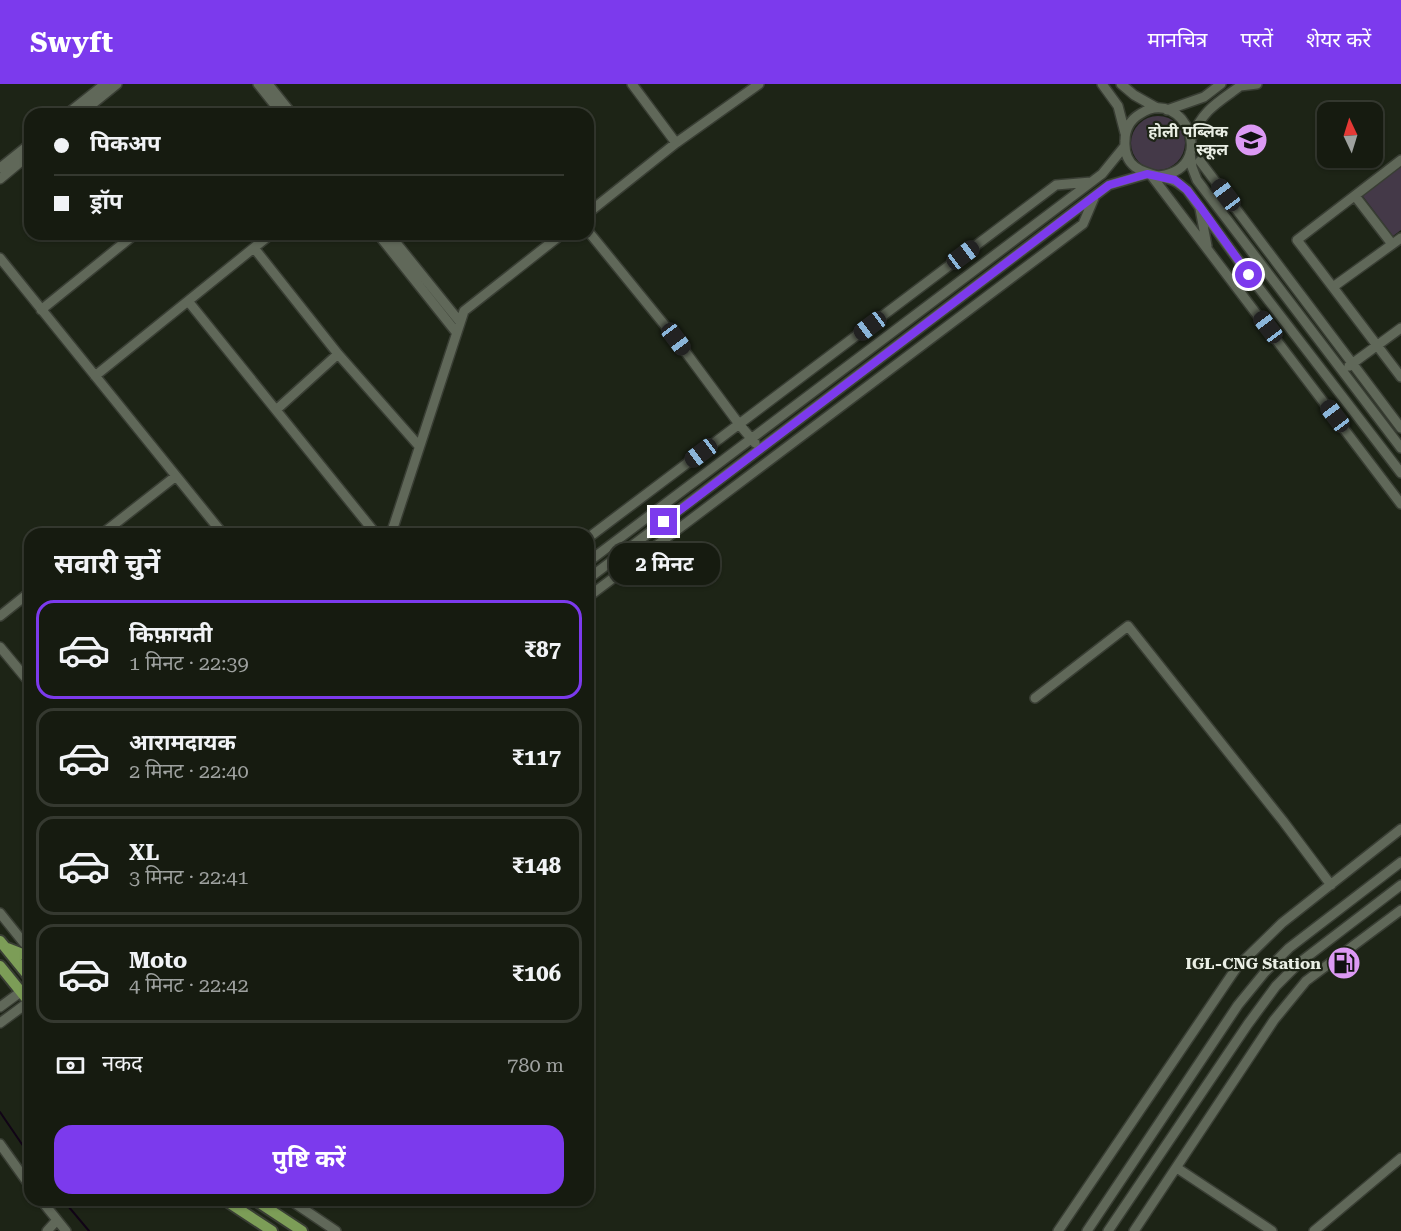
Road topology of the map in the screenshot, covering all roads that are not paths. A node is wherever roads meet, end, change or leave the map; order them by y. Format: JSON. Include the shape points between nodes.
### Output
{"nodes":[{"id":1,"x":105,"y":84,"type":"edge"},
{"id":2,"x":117,"y":84,"type":"edge"},
{"id":3,"x":258,"y":84,"type":"edge"},
{"id":4,"x":268,"y":84,"type":"edge"},
{"id":5,"x":632,"y":84,"type":"edge"},
{"id":6,"x":759,"y":84,"type":"edge"},
{"id":7,"x":1102,"y":84,"type":"edge"},
{"id":8,"x":1121,"y":84,"type":"edge"},
{"id":9,"x":1257,"y":84,"type":"edge"},
{"id":10,"x":1220,"y":85,"type":"edge"},
{"id":11,"x":1241,"y":85,"type":"edge"},
{"id":12,"x":75,"y":108,"type":"edge"},
{"id":13,"x":87,"y":108,"type":"edge"},
{"id":14,"x":282,"y":108,"type":"edge"},
{"id":15,"x":284,"y":108,"type":"edge"},
{"id":16,"x":1157,"y":108,"type":"junction"},
{"id":17,"x":1167,"y":110,"type":"junction"},
{"id":18,"x":1125,"y":134,"type":"junction"},
{"id":19,"x":1192,"y":138,"type":"junction"},
{"id":20,"x":676,"y":144,"type":"junction"},
{"id":21,"x":1124,"y":147,"type":"junction"},
{"id":22,"x":24,"y":149,"type":"edge"},
{"id":23,"x":1190,"y":153,"type":"junction"},
{"id":24,"x":24,"y":159,"type":"edge"},
{"id":25,"x":1401,"y":160,"type":"edge"},
{"id":26,"x":1200,"y":161,"type":"dead end"},
{"id":27,"x":0,"y":168,"type":"edge"},
{"id":28,"x":1151,"y":175,"type":"junction"},
{"id":29,"x":0,"y":179,"type":"edge"},
{"id":30,"x":1092,"y":182,"type":"junction"},
{"id":31,"x":1095,"y":195,"type":"junction"},
{"id":32,"x":1355,"y":196,"type":"junction"},
{"id":33,"x":1199,"y":206,"type":"junction"},
{"id":34,"x":594,"y":208,"type":"edge"},
{"id":35,"x":1218,"y":208,"type":"junction"},
{"id":36,"x":1239,"y":212,"type":"junction"},
{"id":37,"x":594,"y":238,"type":"edge"},
{"id":38,"x":1401,"y":238,"type":"edge"},
{"id":39,"x":128,"y":240,"type":"edge"},
{"id":40,"x":263,"y":240,"type":"edge"},
{"id":41,"x":383,"y":240,"type":"edge"},
{"id":42,"x":394,"y":240,"type":"edge"},
{"id":43,"x":554,"y":240,"type":"edge"},
{"id":44,"x":1392,"y":244,"type":"junction"},
{"id":45,"x":254,"y":248,"type":"junction"},
{"id":46,"x":1208,"y":248,"type":"junction"},
{"id":47,"x":0,"y":258,"type":"edge"},
{"id":48,"x":1333,"y":287,"type":"junction"},
{"id":49,"x":188,"y":301,"type":"junction"},
{"id":50,"x":42,"y":310,"type":"junction"},
{"id":51,"x":460,"y":322,"type":"junction"},
{"id":52,"x":1401,"y":328,"type":"edge"},
{"id":53,"x":456,"y":332,"type":"junction"},
{"id":54,"x":1377,"y":346,"type":"junction"},
{"id":55,"x":338,"y":354,"type":"junction"},
{"id":56,"x":1353,"y":364,"type":"junction"},
{"id":57,"x":1343,"y":371,"type":"junction"},
{"id":58,"x":95,"y":376,"type":"junction"},
{"id":59,"x":1401,"y":377,"type":"edge"},
{"id":60,"x":276,"y":410,"type":"junction"},
{"id":61,"x":739,"y":424,"type":"junction"},
{"id":62,"x":1401,"y":428,"type":"edge"},
{"id":63,"x":752,"y":438,"type":"junction"},
{"id":64,"x":419,"y":446,"type":"junction"},
{"id":65,"x":1401,"y":448,"type":"edge"},
{"id":66,"x":760,"y":449,"type":"junction"},
{"id":67,"x":1401,"y":473,"type":"edge"},
{"id":68,"x":176,"y":476,"type":"junction"},
{"id":69,"x":1401,"y":504,"type":"edge"},
{"id":70,"x":110,"y":528,"type":"edge"},
{"id":71,"x":218,"y":528,"type":"edge"},
{"id":72,"x":371,"y":528,"type":"edge"},
{"id":73,"x":393,"y":528,"type":"edge"},
{"id":74,"x":594,"y":533,"type":"edge"},
{"id":75,"x":594,"y":557,"type":"edge"},
{"id":76,"x":594,"y":574,"type":"edge"},
{"id":77,"x":594,"y":592,"type":"edge"},
{"id":78,"x":24,"y":597,"type":"edge"},
{"id":79,"x":0,"y":616,"type":"edge"},
{"id":80,"x":0,"y":647,"type":"edge"},
{"id":81,"x":24,"y":676,"type":"edge"},
{"id":82,"x":1035,"y":698,"type":"dead end"},
{"id":83,"x":1401,"y":829,"type":"edge"},
{"id":84,"x":1401,"y":862,"type":"edge"},
{"id":85,"x":1330,"y":885,"type":"junction"},
{"id":86,"x":1401,"y":885,"type":"edge"},
{"id":87,"x":1401,"y":910,"type":"edge"},
{"id":88,"x":0,"y":913,"type":"edge"},
{"id":89,"x":24,"y":943,"type":"edge"},
{"id":90,"x":2,"y":944,"type":"edge"},
{"id":91,"x":24,"y":954,"type":"edge"},
{"id":92,"x":0,"y":966,"type":"edge"},
{"id":93,"x":24,"y":971,"type":"edge"},
{"id":94,"x":24,"y":986,"type":"edge"},
{"id":95,"x":24,"y":989,"type":"edge"},
{"id":96,"x":24,"y":1006,"type":"edge"},
{"id":97,"x":0,"y":1007,"type":"edge"},
{"id":98,"x":0,"y":1023,"type":"edge"},
{"id":99,"x":0,"y":1144,"type":"edge"},
{"id":100,"x":1401,"y":1158,"type":"edge"},
{"id":101,"x":1177,"y":1168,"type":"junction"},
{"id":102,"x":24,"y":1178,"type":"edge"},
{"id":103,"x":46,"y":1206,"type":"edge"},
{"id":104,"x":234,"y":1206,"type":"edge"},
{"id":105,"x":264,"y":1206,"type":"edge"},
{"id":106,"x":299,"y":1206,"type":"edge"},
{"id":107,"x":57,"y":1220,"type":"junction"},
{"id":108,"x":47,"y":1231,"type":"edge"},
{"id":109,"x":66,"y":1231,"type":"edge"},
{"id":110,"x":272,"y":1231,"type":"edge"},
{"id":111,"x":302,"y":1231,"type":"edge"},
{"id":112,"x":336,"y":1231,"type":"edge"},
{"id":113,"x":1058,"y":1231,"type":"edge"},
{"id":114,"x":1087,"y":1231,"type":"edge"},
{"id":115,"x":1108,"y":1231,"type":"edge"},
{"id":116,"x":1134,"y":1231,"type":"edge"},
{"id":117,"x":1272,"y":1231,"type":"edge"},
{"id":118,"x":1314,"y":1231,"type":"edge"}],
"edges":[{"from":1,"to":12,"type":"street"},
{"from":2,"to":13,"type":"street"},
{"from":3,"to":14,"type":"street"},
{"from":4,"to":15,"type":"street"},
{"from":5,"to":20,"type":"street"},
{"from":6,"to":20,"type":"street"},
{"from":7,"to":18,"type":"street","via":[[1118,106]]},
{"from":8,"to":16,"type":"street"},
{"from":9,"to":11,"type":"street"},
{"from":10,"to":17,"type":"street","via":[[1204,97]]},
{"from":11,"to":19,"type":"street","via":[[1211,107],[1199,120]]},
{"from":16,"to":17,"type":"street"},
{"from":16,"to":18,"type":"street","via":[[1140,113]]},
{"from":17,"to":19,"type":"street","via":[[1185,122]]},
{"from":18,"to":21,"type":"street"},
{"from":19,"to":23,"type":"street"},
{"from":20,"to":34,"type":"street"},
{"from":21,"to":28,"type":"street","via":[[1139,171]]},
{"from":21,"to":30,"type":"street"},
{"from":22,"to":27,"type":"street"},
{"from":23,"to":28,"type":"street","via":[[1185,164],[1174,172]]},
{"from":23,"to":35,"type":"street","via":[[1197,180]]},
{"from":24,"to":29,"type":"street"},
{"from":25,"to":32,"type":"street"},
{"from":26,"to":36,"type":"street"},
{"from":28,"to":31,"type":"street","via":[[1109,185]]},
{"from":28,"to":33,"type":"street","via":[[1175,180]]},
{"from":28,"to":46,"type":"street"},
{"from":30,"to":61,"type":"street","via":[[1056,185]]},
{"from":30,"to":63,"type":"street"},
{"from":31,"to":66,"type":"street"},
{"from":31,"to":77,"type":"street","via":[[1083,224]]},
{"from":32,"to":44,"type":"street"},
{"from":32,"to":48,"type":"street","via":[[1297,240]]},
{"from":33,"to":46,"type":"street"},
{"from":33,"to":67,"type":"street"},
{"from":35,"to":36,"type":"street"},
{"from":35,"to":57,"type":"street"},
{"from":36,"to":56,"type":"street"},
{"from":37,"to":61,"type":"street"},
{"from":38,"to":44,"type":"street"},
{"from":39,"to":50,"type":"street"},
{"from":40,"to":45,"type":"street"},
{"from":41,"to":53,"type":"street"},
{"from":42,"to":51,"type":"street"},
{"from":43,"to":51,"type":"street","via":[[464,311]]},
{"from":44,"to":48,"type":"street"},
{"from":45,"to":49,"type":"street"},
{"from":45,"to":55,"type":"street"},
{"from":46,"to":69,"type":"street"},
{"from":47,"to":50,"type":"street"},
{"from":48,"to":54,"type":"street"},
{"from":49,"to":58,"type":"street"},
{"from":49,"to":60,"type":"street"},
{"from":50,"to":58,"type":"street"},
{"from":51,"to":53,"type":"street"},
{"from":52,"to":54,"type":"street"},
{"from":53,"to":64,"type":"street"},
{"from":54,"to":56,"type":"street"},
{"from":54,"to":59,"type":"street"},
{"from":55,"to":60,"type":"street"},
{"from":55,"to":64,"type":"street"},
{"from":56,"to":57,"type":"street"},
{"from":56,"to":62,"type":"street"},
{"from":57,"to":65,"type":"street"},
{"from":58,"to":68,"type":"street"},
{"from":60,"to":72,"type":"street"},
{"from":61,"to":63,"type":"street"},
{"from":61,"to":74,"type":"street"},
{"from":63,"to":66,"type":"street"},
{"from":63,"to":75,"type":"street"},
{"from":64,"to":73,"type":"street"},
{"from":66,"to":76,"type":"street"},
{"from":68,"to":70,"type":"street"},
{"from":68,"to":71,"type":"street"},
{"from":78,"to":79,"type":"street"},
{"from":80,"to":81,"type":"street"},
{"from":82,"to":85,"type":"street","via":[[1128,626]]},
{"from":83,"to":85,"type":"street"},
{"from":84,"to":114,"type":"street","via":[[1289,948],[1265,972],[1238,1005]]},
{"from":85,"to":113,"type":"street","via":[[1282,923],[1237,967]]},
{"from":86,"to":115,"type":"street","via":[[1299,963],[1276,986]]},
{"from":87,"to":101,"type":"street","via":[[1306,981],[1274,1020]]},
{"from":88,"to":89,"type":"street"},
{"from":90,"to":91,"type":"main road"},
{"from":90,"to":93,"type":"main road"},
{"from":92,"to":94,"type":"main road"},
{"from":95,"to":97,"type":"street"},
{"from":96,"to":98,"type":"street"},
{"from":99,"to":102,"type":"street"},
{"from":100,"to":118,"type":"street"},
{"from":101,"to":116,"type":"street"},
{"from":101,"to":117,"type":"street"},
{"from":103,"to":107,"type":"street"},
{"from":104,"to":110,"type":"main road"},
{"from":105,"to":111,"type":"main road"},
{"from":106,"to":112,"type":"street"},
{"from":107,"to":108,"type":"street"},
{"from":107,"to":109,"type":"street"}]}
